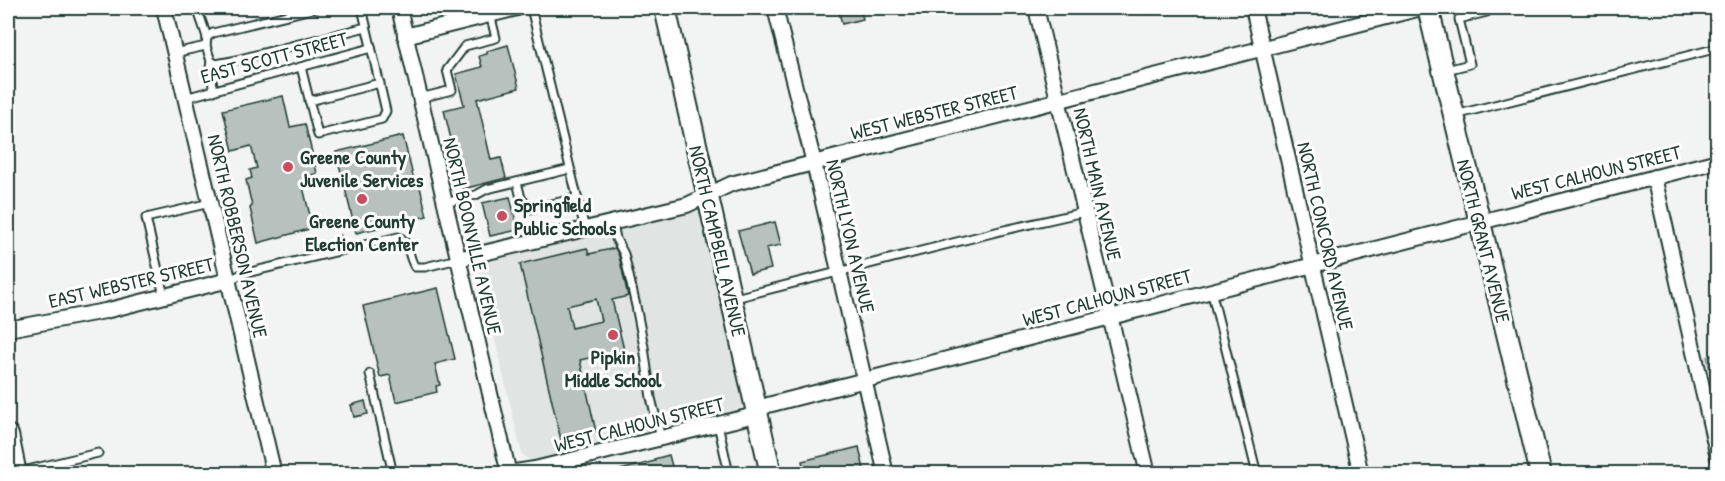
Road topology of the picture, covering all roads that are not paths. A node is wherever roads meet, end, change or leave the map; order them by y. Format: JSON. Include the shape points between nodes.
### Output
{"nodes":[{"id":1,"x":164,"y":8,"type":"edge"},
{"id":2,"x":197,"y":8,"type":"edge"},
{"id":3,"x":316,"y":8,"type":"edge"},
{"id":4,"x":362,"y":8,"type":"edge"},
{"id":5,"x":399,"y":8,"type":"edge"},
{"id":6,"x":517,"y":8,"type":"edge"},
{"id":7,"x":531,"y":8,"type":"edge"},
{"id":8,"x":664,"y":8,"type":"edge"},
{"id":9,"x":775,"y":8,"type":"edge"},
{"id":10,"x":1036,"y":8,"type":"edge"},
{"id":11,"x":1253,"y":8,"type":"edge"},
{"id":12,"x":1420,"y":8,"type":"edge"},
{"id":13,"x":1428,"y":8,"type":"edge"},
{"id":14,"x":1485,"y":8,"type":"edge"},
{"id":15,"x":490,"y":14,"type":"junction"},
{"id":16,"x":366,"y":27,"type":"junction"},
{"id":17,"x":405,"y":36,"type":"junction"},
{"id":18,"x":207,"y":37,"type":"junction"},
{"id":19,"x":206,"y":46,"type":"junction"},
{"id":20,"x":371,"y":48,"type":"junction"},
{"id":21,"x":1263,"y":48,"type":"junction"},
{"id":22,"x":1718,"y":48,"type":"edge"},
{"id":23,"x":174,"y":53,"type":"junction"},
{"id":24,"x":211,"y":61,"type":"junction"},
{"id":25,"x":301,"y":67,"type":"junction"},
{"id":26,"x":1443,"y":71,"type":"junction"},
{"id":27,"x":380,"y":83,"type":"junction"},
{"id":28,"x":214,"y":91,"type":"junction"},
{"id":29,"x":185,"y":98,"type":"junction"},
{"id":30,"x":420,"y":98,"type":"junction"},
{"id":31,"x":309,"y":101,"type":"junction"},
{"id":32,"x":1058,"y":101,"type":"junction"},
{"id":33,"x":1454,"y":116,"type":"junction"},
{"id":34,"x":1718,"y":161,"type":"edge"},
{"id":35,"x":814,"y":163,"type":"junction"},
{"id":36,"x":570,"y":169,"type":"junction"},
{"id":37,"x":1654,"y":177,"type":"junction"},
{"id":38,"x":517,"y":182,"type":"junction"},
{"id":39,"x":707,"y":196,"type":"junction"},
{"id":40,"x":577,"y":198,"type":"junction"},
{"id":41,"x":210,"y":203,"type":"junction"},
{"id":42,"x":445,"y":203,"type":"junction"},
{"id":43,"x":1084,"y":212,"type":"junction"},
{"id":44,"x":1480,"y":221,"type":"junction"},
{"id":45,"x":613,"y":223,"type":"junction"},
{"id":46,"x":585,"y":229,"type":"junction"},
{"id":47,"x":458,"y":259,"type":"junction"},
{"id":48,"x":1313,"y":264,"type":"junction"},
{"id":49,"x":839,"y":272,"type":"junction"},
{"id":50,"x":228,"y":280,"type":"junction"},
{"id":51,"x":1211,"y":290,"type":"junction"},
{"id":52,"x":164,"y":296,"type":"junction"},
{"id":53,"x":731,"y":299,"type":"junction"},
{"id":54,"x":1109,"y":316,"type":"junction"},
{"id":55,"x":8,"y":329,"type":"edge"},
{"id":56,"x":370,"y":374,"type":"dead end"},
{"id":57,"x":864,"y":380,"type":"junction"},
{"id":58,"x":757,"y":412,"type":"junction"},
{"id":59,"x":718,"y":424,"type":"junction"},
{"id":60,"x":8,"y":435,"type":"edge"},
{"id":61,"x":661,"y":438,"type":"junction"},
{"id":62,"x":98,"y":453,"type":"dead end"},
{"id":63,"x":1718,"y":457,"type":"edge"},
{"id":64,"x":16,"y":473,"type":"edge"},
{"id":65,"x":509,"y":473,"type":"edge"},
{"id":66,"x":274,"y":474,"type":"edge"},
{"id":67,"x":393,"y":474,"type":"edge"},
{"id":68,"x":502,"y":474,"type":"edge"},
{"id":69,"x":729,"y":474,"type":"edge"},
{"id":70,"x":771,"y":474,"type":"edge"},
{"id":71,"x":886,"y":474,"type":"edge"},
{"id":72,"x":1148,"y":474,"type":"edge"},
{"id":73,"x":1257,"y":474,"type":"edge"},
{"id":74,"x":1361,"y":474,"type":"edge"},
{"id":75,"x":1541,"y":474,"type":"edge"}],
"edges":[{"from":1,"to":23,"type":"street","name":"NORTH ROBBERSON AVENUE"},
{"from":2,"to":18,"type":"lane"},
{"from":3,"to":18,"type":"lane","via":[[239,25]]},
{"from":4,"to":16,"type":"lane"},
{"from":5,"to":17,"type":"street","name":"NORTH BOONVILLE AVENUE"},
{"from":6,"to":15,"type":"street"},
{"from":7,"to":36,"type":"lane"},
{"from":8,"to":39,"type":"main road","name":"NORTH CAMPBELL AVENUE"},
{"from":9,"to":35,"type":"street","name":"NORTH LYON AVENUE"},
{"from":10,"to":32,"type":"street","name":"NORTH MAIN AVENUE"},
{"from":11,"to":21,"type":"street","name":"NORTH CONCORD AVENUE"},
{"from":12,"to":21,"type":"street","name":"WEST WEBSTER STREET"},
{"from":13,"to":26,"type":"main road","name":"NORTH GRANT AVENUE"},
{"from":14,"to":26,"type":"lane","via":[[1487,12],[1459,19],[1470,64]]},
{"from":15,"to":17,"type":"street"},
{"from":15,"to":30,"type":"lane","via":[[496,38],[465,46],[447,70],[452,90]]},
{"from":16,"to":20,"type":"lane"},
{"from":16,"to":24,"type":"lane","via":[[232,61]]},
{"from":17,"to":30,"type":"street","name":"NORTH BOONVILLE AVENUE"},
{"from":18,"to":19,"type":"lane"},
{"from":19,"to":23,"type":"lane"},
{"from":19,"to":24,"type":"lane"},
{"from":20,"to":25,"type":"lane","name":"EAST SCOTT STREET"},
{"from":20,"to":27,"type":"lane"},
{"from":21,"to":32,"type":"street","name":"WEST WEBSTER STREET"},
{"from":21,"to":48,"type":"street","name":"NORTH CONCORD AVENUE"},
{"from":22,"to":33,"type":"lane"},
{"from":23,"to":29,"type":"street","name":"NORTH ROBBERSON AVENUE"},
{"from":24,"to":28,"type":"lane"},
{"from":25,"to":28,"type":"lane","name":"EAST SCOTT STREET"},
{"from":25,"to":31,"type":"lane"},
{"from":26,"to":33,"type":"main road","name":"NORTH GRANT AVENUE"},
{"from":27,"to":31,"type":"lane"},
{"from":27,"to":31,"type":"lane","via":[[386,111],[382,119],[318,135]]},
{"from":28,"to":29,"type":"lane","name":"EAST SCOTT STREET"},
{"from":29,"to":41,"type":"street","name":"NORTH ROBBERSON AVENUE"},
{"from":30,"to":42,"type":"street","name":"NORTH BOONVILLE AVENUE"},
{"from":32,"to":35,"type":"street","name":"WEST WEBSTER STREET"},
{"from":32,"to":43,"type":"street","name":"NORTH MAIN AVENUE"},
{"from":33,"to":44,"type":"main road","name":"NORTH GRANT AVENUE"},
{"from":34,"to":37,"type":"street","name":"WEST CALHOUN STREET"},
{"from":35,"to":39,"type":"street","name":"WEST WEBSTER STREET","via":[[731,184]]},
{"from":35,"to":49,"type":"street","name":"NORTH LYON AVENUE"},
{"from":36,"to":38,"type":"lane"},
{"from":36,"to":40,"type":"lane"},
{"from":37,"to":44,"type":"street","name":"WEST CALHOUN STREET"},
{"from":37,"to":63,"type":"street"},
{"from":38,"to":40,"type":"lane","via":[[521,198],[530,209]]},
{"from":38,"to":42,"type":"lane"},
{"from":39,"to":45,"type":"street","name":"WEST WEBSTER STREET","via":[[687,205]]},
{"from":39,"to":53,"type":"main road","name":"NORTH CAMPBELL AVENUE"},
{"from":40,"to":46,"type":"lane"},
{"from":41,"to":50,"type":"street","name":"NORTH ROBBERSON AVENUE"},
{"from":41,"to":52,"type":"lane","via":[[146,219]]},
{"from":42,"to":47,"type":"street","name":"NORTH BOONVILLE AVENUE"},
{"from":43,"to":49,"type":"lane"},
{"from":43,"to":54,"type":"street","name":"NORTH MAIN AVENUE"},
{"from":44,"to":48,"type":"street","name":"WEST CALHOUN STREET"},
{"from":44,"to":75,"type":"main road","name":"NORTH GRANT AVENUE"},
{"from":45,"to":46,"type":"street","name":"WEST WEBSTER STREET"},
{"from":45,"to":61,"type":"lane","via":[[636,306]]},
{"from":46,"to":47,"type":"street","name":"WEST WEBSTER STREET"},
{"from":47,"to":50,"type":"lane","via":[[415,267],[406,242],[398,237]]},
{"from":47,"to":65,"type":"street","name":"NORTH BOONVILLE AVENUE"},
{"from":48,"to":51,"type":"street","name":"WEST CALHOUN STREET"},
{"from":48,"to":74,"type":"street","name":"NORTH CONCORD AVENUE"},
{"from":49,"to":53,"type":"lane"},
{"from":49,"to":57,"type":"street","name":"NORTH LYON AVENUE"},
{"from":50,"to":52,"type":"street","name":"EAST WEBSTER STREET"},
{"from":50,"to":66,"type":"street","name":"NORTH ROBBERSON AVENUE"},
{"from":51,"to":54,"type":"street","name":"WEST CALHOUN STREET"},
{"from":51,"to":73,"type":"lane"},
{"from":52,"to":55,"type":"street","name":"EAST WEBSTER STREET"},
{"from":53,"to":58,"type":"main road","name":"NORTH CAMPBELL AVENUE"},
{"from":54,"to":57,"type":"street","name":"WEST CALHOUN STREET"},
{"from":54,"to":72,"type":"street","name":"NORTH MAIN AVENUE"},
{"from":56,"to":67,"type":"lane"},
{"from":57,"to":58,"type":"street","name":"WEST CALHOUN STREET","via":[[768,405]]},
{"from":57,"to":71,"type":"street","name":"NORTH LYON AVENUE"},
{"from":58,"to":59,"type":"street","name":"WEST CALHOUN STREET"},
{"from":58,"to":70,"type":"main road","name":"NORTH CAMPBELL AVENUE"},
{"from":59,"to":61,"type":"street","name":"WEST CALHOUN STREET"},
{"from":59,"to":69,"type":"lane"},
{"from":60,"to":64,"type":"main road"},
{"from":61,"to":65,"type":"street","name":"WEST CALHOUN STREET"},
{"from":62,"to":64,"type":"lane"},
{"from":65,"to":68,"type":"street","name":"WEST CALHOUN STREET"}]}
